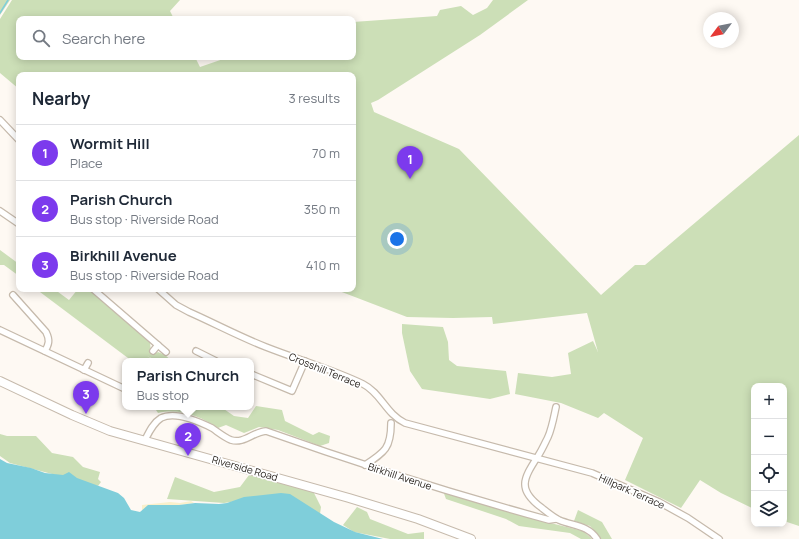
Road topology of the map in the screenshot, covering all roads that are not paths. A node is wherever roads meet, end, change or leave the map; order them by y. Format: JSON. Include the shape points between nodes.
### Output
{"nodes":[{"id":1,"x":0,"y":120,"type":"edge"},
{"id":2,"x":16,"y":137,"type":"edge"},
{"id":3,"x":0,"y":211,"type":"edge"},
{"id":4,"x":16,"y":222,"type":"edge"},
{"id":5,"x":96,"y":292,"type":"edge"},
{"id":6,"x":161,"y":292,"type":"edge"},
{"id":7,"x":13,"y":295,"type":"dead end"},
{"id":8,"x":0,"y":330,"type":"edge"},
{"id":9,"x":158,"y":345,"type":"junction"},
{"id":10,"x":45,"y":351,"type":"junction"},
{"id":11,"x":153,"y":351,"type":"dead end"},
{"id":12,"x":196,"y":351,"type":"dead end"},
{"id":13,"x":166,"y":352,"type":"dead end"},
{"id":14,"x":210,"y":358,"type":"edge"},
{"id":15,"x":305,"y":361,"type":"junction"},
{"id":16,"x":88,"y":363,"type":"dead end"},
{"id":17,"x":84,"y":370,"type":"junction"},
{"id":18,"x":254,"y":375,"type":"edge"},
{"id":19,"x":0,"y":381,"type":"edge"},
{"id":20,"x":122,"y":388,"type":"edge"},
{"id":21,"x":556,"y":407,"type":"dead end"},
{"id":22,"x":391,"y":423,"type":"dead end"},
{"id":23,"x":145,"y":440,"type":"junction"},
{"id":24,"x":537,"y":458,"type":"junction"},
{"id":25,"x":365,"y":465,"type":"junction"},
{"id":26,"x":556,"y":519,"type":"junction"},
{"id":27,"x":471,"y":539,"type":"edge"},
{"id":28,"x":597,"y":539,"type":"edge"},
{"id":29,"x":719,"y":539,"type":"edge"}],
"edges":[{"from":1,"to":2,"type":"street"},
{"from":3,"to":4,"type":"street"},
{"from":5,"to":9,"type":"street"},
{"from":6,"to":15,"type":"street","name":"Crosshill Terrace","via":[[189,312],[265,347]]},
{"from":7,"to":10,"type":"street","via":[[46,332],[49,344]]},
{"from":8,"to":10,"type":"street"},
{"from":9,"to":11,"type":"street"},
{"from":9,"to":13,"type":"street"},
{"from":10,"to":17,"type":"street"},
{"from":12,"to":14,"type":"street"},
{"from":15,"to":18,"type":"street","via":[[292,391]]},
{"from":15,"to":24,"type":"street","name":"Crosshill Terrace","via":[[365,385],[396,419],[405,424]]},
{"from":16,"to":17,"type":"street"},
{"from":17,"to":20,"type":"street"},
{"from":19,"to":23,"type":"main road","name":"Riverside Road","via":[[110,431]]},
{"from":21,"to":24,"type":"street","via":[[550,434]]},
{"from":22,"to":25,"type":"street","via":[[388,445],[383,452]]},
{"from":23,"to":25,"type":"street","name":"Birkhill Avenue","via":[[155,423],[162,418],[189,418],[203,423],[230,440],[245,440],[260,431],[266,431]]},
{"from":23,"to":27,"type":"main road","name":"Riverside Road","via":[[377,506]]},
{"from":24,"to":26,"type":"street","via":[[527,473],[525,487],[534,503]]},
{"from":24,"to":29,"type":"street","name":"Hillpark Terrace","via":[[592,473],[627,487],[688,518]]},
{"from":25,"to":26,"type":"street","name":"Birkhill Avenue","via":[[490,504],[550,520]]},
{"from":26,"to":28,"type":"street","via":[[590,530]]}]}
